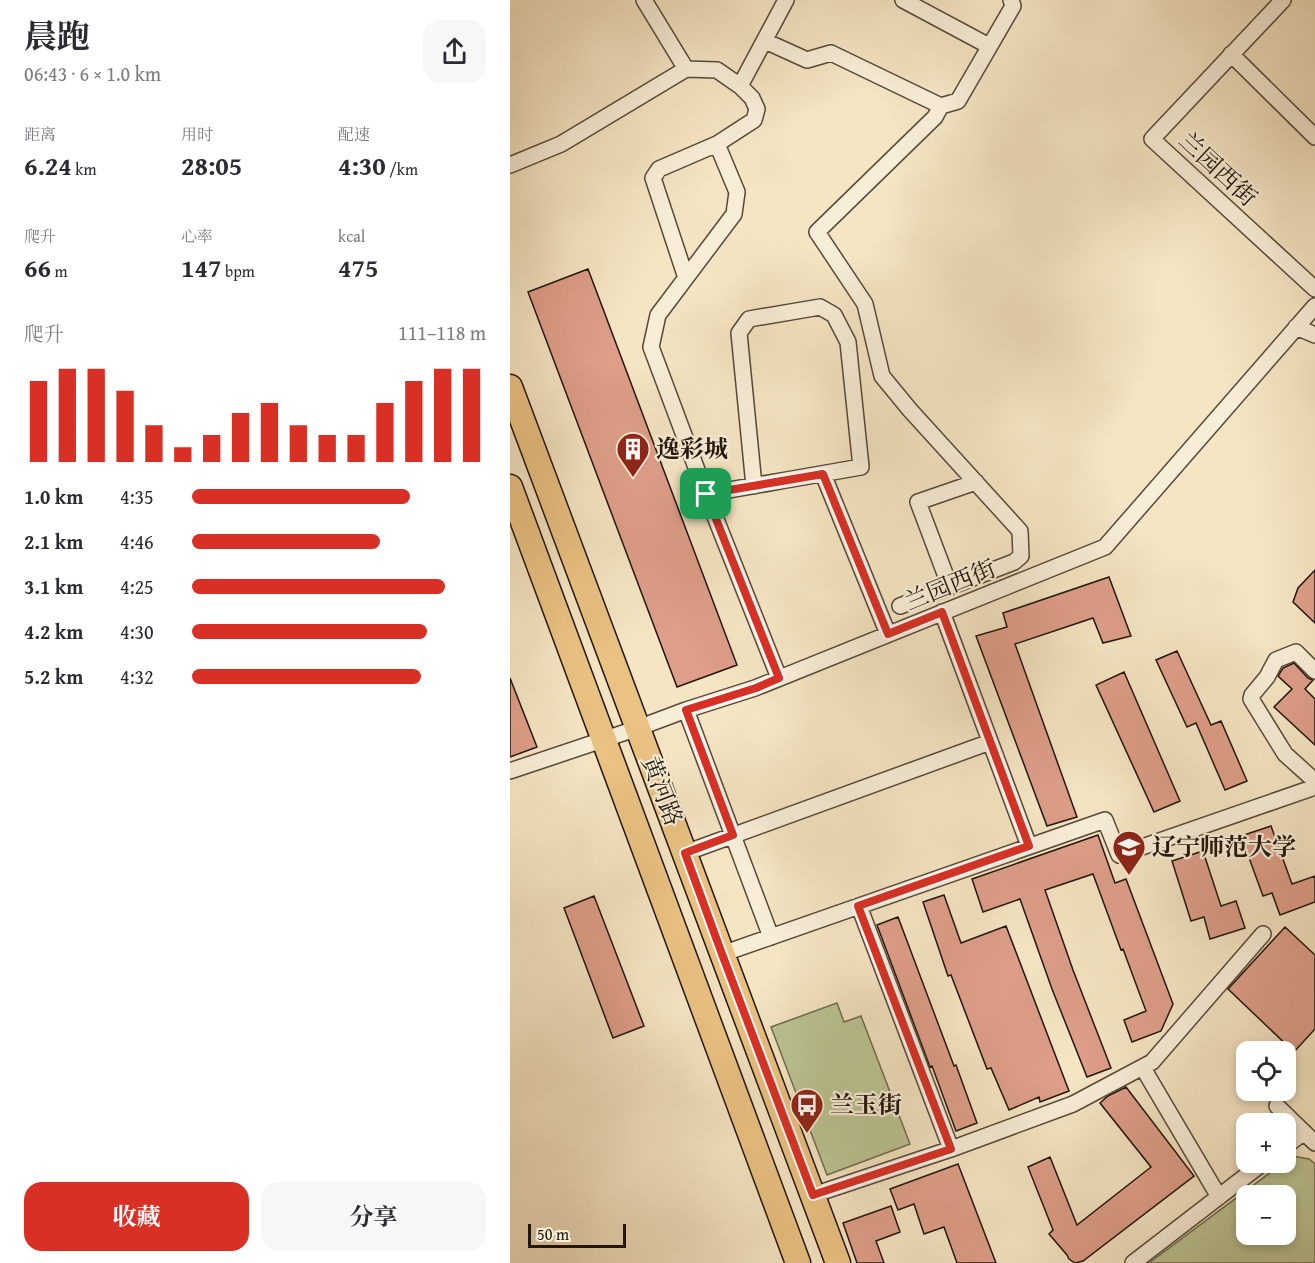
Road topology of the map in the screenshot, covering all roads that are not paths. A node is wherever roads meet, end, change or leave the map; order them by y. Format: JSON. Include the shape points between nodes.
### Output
{"nodes":[{"id":1,"x":644,"y":0,"type":"edge"},
{"id":2,"x":786,"y":0,"type":"edge"},
{"id":3,"x":903,"y":0,"type":"edge"},
{"id":4,"x":1011,"y":0,"type":"edge"},
{"id":5,"x":1283,"y":0,"type":"edge"},
{"id":6,"x":765,"y":41,"type":"junction"},
{"id":7,"x":989,"y":46,"type":"junction"},
{"id":8,"x":1231,"y":54,"type":"junction"},
{"id":9,"x":686,"y":69,"type":"junction"},
{"id":10,"x":740,"y":87,"type":"junction"},
{"id":11,"x":941,"y":106,"type":"junction"},
{"id":12,"x":1315,"y":137,"type":"edge"},
{"id":13,"x":717,"y":144,"type":"junction"},
{"id":14,"x":510,"y":165,"type":"edge"},
{"id":15,"x":686,"y":278,"type":"junction"},
{"id":16,"x":1315,"y":289,"type":"edge"},
{"id":17,"x":1315,"y":306,"type":"edge"},
{"id":18,"x":1296,"y":327,"type":"junction"},
{"id":19,"x":1315,"y":335,"type":"edge"},
{"id":20,"x":510,"y":387,"type":"edge"},
{"id":21,"x":823,"y":474,"type":"junction"},
{"id":22,"x":976,"y":482,"type":"junction"},
{"id":23,"x":753,"y":486,"type":"junction"},
{"id":24,"x":510,"y":487,"type":"edge"},
{"id":25,"x":706,"y":494,"type":"junction"},
{"id":26,"x":950,"y":587,"type":"junction"},
{"id":27,"x":900,"y":606,"type":"dead end"},
{"id":28,"x":942,"y":612,"type":"junction"},
{"id":29,"x":888,"y":634,"type":"junction"},
{"id":30,"x":1315,"y":671,"type":"edge"},
{"id":31,"x":779,"y":678,"type":"junction"},
{"id":32,"x":686,"y":710,"type":"junction"},
{"id":33,"x":638,"y":728,"type":"junction"},
{"id":34,"x":603,"y":739,"type":"junction"},
{"id":35,"x":990,"y":742,"type":"junction"},
{"id":36,"x":510,"y":771,"type":"edge"},
{"id":37,"x":1315,"y":781,"type":"edge"},
{"id":38,"x":1315,"y":787,"type":"edge"},
{"id":39,"x":733,"y":835,"type":"junction"},
{"id":40,"x":1029,"y":846,"type":"junction"},
{"id":41,"x":685,"y":853,"type":"junction"},
{"id":42,"x":858,"y":906,"type":"junction"},
{"id":43,"x":1263,"y":934,"type":"dead end"},
{"id":44,"x":771,"y":937,"type":"junction"},
{"id":45,"x":722,"y":954,"type":"junction"},
{"id":46,"x":1143,"y":1068,"type":"junction"},
{"id":47,"x":1277,"y":1106,"type":"dead end"},
{"id":48,"x":1310,"y":1137,"type":"edge"},
{"id":49,"x":951,"y":1149,"type":"junction"},
{"id":50,"x":1250,"y":1173,"type":"edge"},
{"id":51,"x":813,"y":1195,"type":"junction"},
{"id":52,"x":1219,"y":1197,"type":"junction"},
{"id":53,"x":798,"y":1263,"type":"edge"},
{"id":54,"x":838,"y":1263,"type":"edge"},
{"id":55,"x":1133,"y":1263,"type":"edge"}],
"edges":[{"from":1,"to":9,"type":"street"},
{"from":2,"to":6,"type":"street"},
{"from":3,"to":7,"type":"street"},
{"from":4,"to":7,"type":"street","via":[[1013,6]]},
{"from":5,"to":8,"type":"street","name":"兰园西街"},
{"from":6,"to":10,"type":"street"},
{"from":6,"to":11,"type":"street","via":[[807,60],[831,53]]},
{"from":7,"to":11,"type":"street","via":[[957,101]]},
{"from":8,"to":12,"type":"street"},
{"from":8,"to":16,"type":"street","name":"兰园西街","via":[[1152,139]]},
{"from":9,"to":10,"type":"street","via":[[717,70]]},
{"from":9,"to":14,"type":"street","via":[[561,144]]},
{"from":10,"to":13,"type":"street","via":[[757,109],[754,120]]},
{"from":11,"to":22,"type":"street","via":[[935,117],[817,232],[865,304],[882,376]]},
{"from":13,"to":15,"type":"street","via":[[737,192],[734,214]]},
{"from":13,"to":15,"type":"street","via":[[659,169],[653,178]]},
{"from":15,"to":25,"type":"street","via":[[658,315],[651,347]]},
{"from":17,"to":18,"type":"street","name":"兰园西街"},
{"from":18,"to":19,"type":"street"},
{"from":18,"to":28,"type":"street","name":"兰园西街","via":[[1105,547]]},
{"from":20,"to":33,"type":"main road","name":"黄河路"},
{"from":21,"to":23,"type":"street"},
{"from":21,"to":23,"type":"street","via":[[861,467],[848,342],[834,315],[820,307],[749,320],[739,333]]},
{"from":21,"to":29,"type":"street"},
{"from":22,"to":26,"type":"street","via":[[918,502]]},
{"from":22,"to":26,"type":"street","via":[[1020,531],[1021,556]]},
{"from":23,"to":25,"type":"street"},
{"from":24,"to":34,"type":"main road","name":"黄河路"},
{"from":25,"to":31,"type":"street"},
{"from":26,"to":27,"type":"street"},
{"from":28,"to":29,"type":"street","name":"兰园西街"},
{"from":28,"to":35,"type":"street"},
{"from":29,"to":31,"type":"street","name":"兰园西街"},
{"from":30,"to":37,"type":"street","via":[[1296,652],[1285,655],[1276,660],[1251,699],[1285,754]]},
{"from":31,"to":32,"type":"street","name":"兰园西街"},
{"from":32,"to":33,"type":"street","name":"兰园西街"},
{"from":32,"to":39,"type":"street"},
{"from":33,"to":34,"type":"street","name":"兰园西街"},
{"from":33,"to":41,"type":"main road","name":"黄河路"},
{"from":34,"to":36,"type":"street","name":"兰园西街"},
{"from":34,"to":53,"type":"main road","name":"黄河路"},
{"from":35,"to":39,"type":"street"},
{"from":35,"to":40,"type":"street"},
{"from":38,"to":40,"type":"street","via":[[1119,855],[1105,820]]},
{"from":39,"to":41,"type":"street"},
{"from":39,"to":44,"type":"street"},
{"from":40,"to":42,"type":"street"},
{"from":41,"to":45,"type":"main road","name":"黄河路"},
{"from":42,"to":44,"type":"street"},
{"from":42,"to":49,"type":"street"},
{"from":43,"to":46,"type":"street"},
{"from":44,"to":45,"type":"street"},
{"from":45,"to":51,"type":"main road","name":"黄河路"},
{"from":46,"to":49,"type":"street","via":[[1073,1104]]},
{"from":46,"to":52,"type":"street"},
{"from":47,"to":48,"type":"street"},
{"from":49,"to":51,"type":"street"},
{"from":50,"to":52,"type":"street"},
{"from":51,"to":54,"type":"main road","name":"黄河路"},
{"from":52,"to":55,"type":"street"}]}
